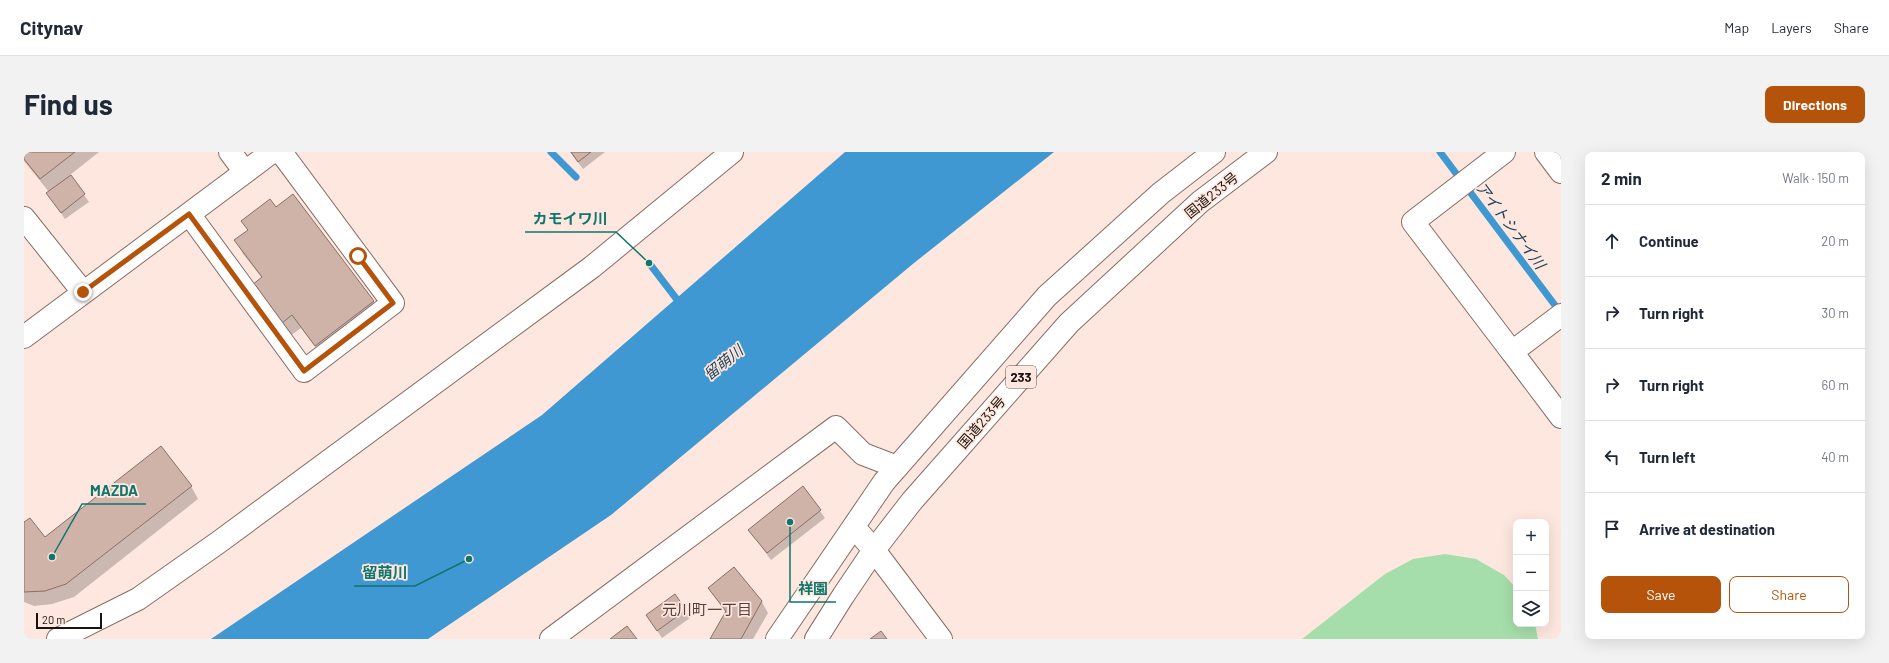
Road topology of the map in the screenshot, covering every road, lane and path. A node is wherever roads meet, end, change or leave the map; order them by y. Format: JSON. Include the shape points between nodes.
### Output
{"nodes":[{"id":1,"x":230,"y":152,"type":"edge"},
{"id":2,"x":272,"y":152,"type":"edge"},
{"id":3,"x":281,"y":152,"type":"edge"},
{"id":4,"x":732,"y":152,"type":"edge"},
{"id":5,"x":1214,"y":152,"type":"edge"},
{"id":6,"x":1266,"y":152,"type":"edge"},
{"id":7,"x":1504,"y":152,"type":"edge"},
{"id":8,"x":1546,"y":152,"type":"edge"},
{"id":9,"x":245,"y":172,"type":"junction"},
{"id":10,"x":1561,"y":172,"type":"edge"},
{"id":11,"x":189,"y":214,"type":"junction"},
{"id":12,"x":24,"y":218,"type":"edge"},
{"id":13,"x":83,"y":292,"type":"junction"},
{"id":14,"x":1561,"y":315,"type":"edge"},
{"id":15,"x":24,"y":337,"type":"edge"},
{"id":16,"x":1512,"y":352,"type":"junction"},
{"id":17,"x":1561,"y":417,"type":"edge"},
{"id":18,"x":897,"y":467,"type":"junction"},
{"id":19,"x":854,"y":527,"type":"junction"},
{"id":20,"x":874,"y":550,"type":"junction"},
{"id":21,"x":58,"y":639,"type":"edge"},
{"id":22,"x":551,"y":639,"type":"edge"},
{"id":23,"x":777,"y":639,"type":"edge"},
{"id":24,"x":816,"y":639,"type":"edge"},
{"id":25,"x":941,"y":639,"type":"edge"}],
"edges":[{"from":1,"to":9,"type":"main road"},
{"from":2,"to":9,"type":"main road"},
{"from":3,"to":11,"type":"main road","via":[[393,303],[304,371]]},
{"from":4,"to":21,"type":"main road","via":[[592,267],[220,542],[138,599]]},
{"from":5,"to":18,"type":"main road","number":"233","via":[[1161,192],[1047,296]]},
{"from":6,"to":20,"type":"main road","name":"国道233号","number":"233","via":[[1200,202],[1069,323],[912,501]]},
{"from":7,"to":16,"type":"main road","via":[[1413,222]]},
{"from":8,"to":10,"type":"main road"},
{"from":9,"to":11,"type":"main road"},
{"from":11,"to":13,"type":"main road"},
{"from":12,"to":13,"type":"main road"},
{"from":13,"to":15,"type":"main road"},
{"from":14,"to":16,"type":"main road"},
{"from":16,"to":17,"type":"main road"},
{"from":18,"to":19,"type":"main road","number":"233"},
{"from":18,"to":22,"type":"main road","via":[[863,454],[836,427]]},
{"from":19,"to":20,"type":"main road"},
{"from":19,"to":23,"type":"main road","number":"233"},
{"from":20,"to":24,"type":"main road","name":"国道233号","number":"233"},
{"from":20,"to":25,"type":"main road"}]}
